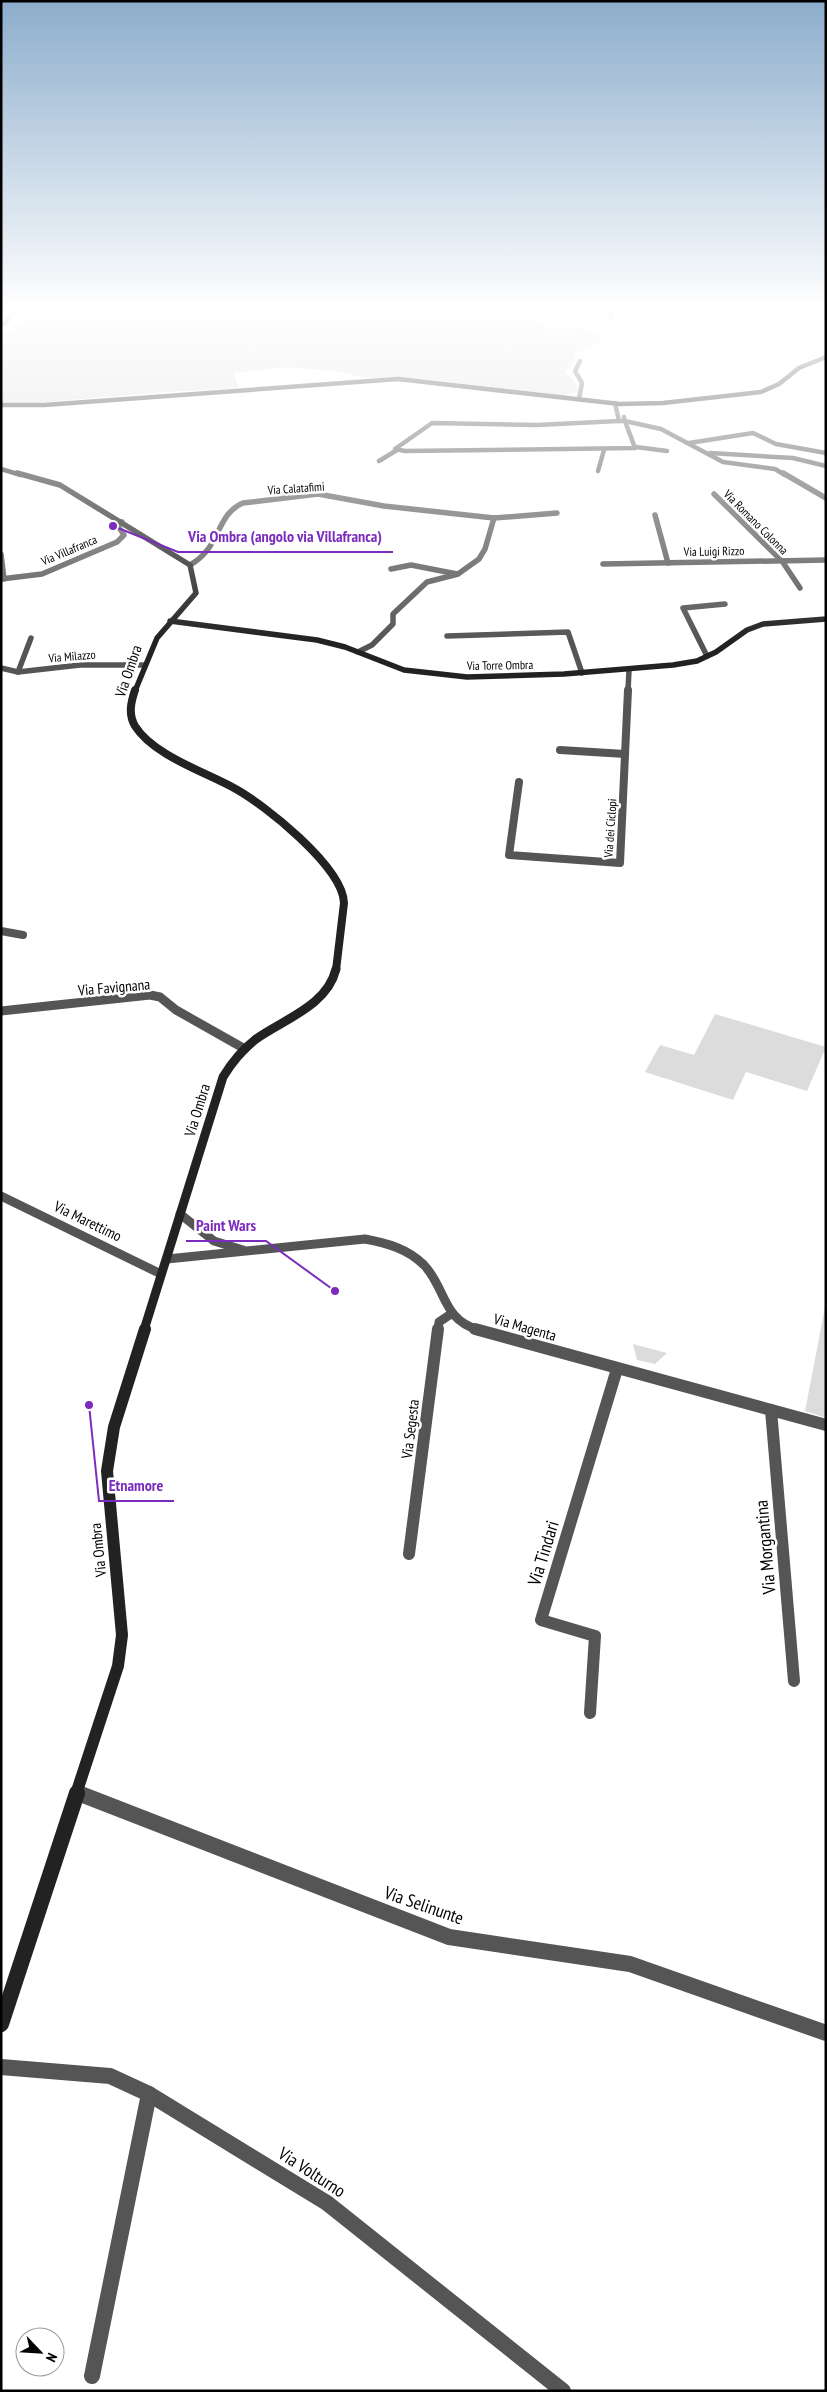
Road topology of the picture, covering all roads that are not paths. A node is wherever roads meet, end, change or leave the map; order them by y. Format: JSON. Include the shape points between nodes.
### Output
{"nodes":[{"id":1,"x":621,"y":418,"type":"edge"},
{"id":2,"x":622,"y":421,"type":"junction"},
{"id":3,"x":421,"y":422,"type":"dead end"},
{"id":4,"x":432,"y":423,"type":"junction"},
{"id":5,"x":689,"y":443,"type":"junction"},
{"id":6,"x":636,"y":447,"type":"junction"},
{"id":7,"x":397,"y":450,"type":"junction"},
{"id":8,"x":604,"y":450,"type":"junction"},
{"id":9,"x":667,"y":451,"type":"dead end"},
{"id":10,"x":705,"y":453,"type":"junction"},
{"id":11,"x":826,"y":453,"type":"edge"},
{"id":12,"x":379,"y":461,"type":"dead end"},
{"id":13,"x":826,"y":466,"type":"edge"},
{"id":14,"x":1,"y":469,"type":"edge"},
{"id":15,"x":598,"y":471,"type":"dead end"},
{"id":16,"x":714,"y":494,"type":"dead end"},
{"id":17,"x":826,"y":498,"type":"edge"},
{"id":18,"x":557,"y":513,"type":"dead end"},
{"id":19,"x":655,"y":516,"type":"dead end"},
{"id":20,"x":494,"y":518,"type":"junction"},
{"id":21,"x":122,"y":522,"type":"junction"},
{"id":22,"x":1,"y":554,"type":"edge"},
{"id":23,"x":826,"y":560,"type":"edge"},
{"id":24,"x":782,"y":561,"type":"junction"},
{"id":25,"x":668,"y":563,"type":"junction"},
{"id":26,"x":190,"y":564,"type":"junction"},
{"id":27,"x":602,"y":564,"type":"dead end"},
{"id":28,"x":391,"y":569,"type":"dead end"},
{"id":29,"x":458,"y":574,"type":"junction"},
{"id":30,"x":2,"y":579,"type":"edge"},
{"id":31,"x":800,"y":588,"type":"dead end"},
{"id":32,"x":725,"y":604,"type":"dead end"},
{"id":33,"x":826,"y":619,"type":"edge"},
{"id":34,"x":170,"y":621,"type":"junction"},
{"id":35,"x":447,"y":636,"type":"dead end"},
{"id":36,"x":31,"y":638,"type":"dead end"},
{"id":37,"x":358,"y":652,"type":"junction"},
{"id":38,"x":707,"y":656,"type":"junction"},
{"id":39,"x":145,"y":665,"type":"junction"},
{"id":40,"x":1,"y":668,"type":"edge"},
{"id":41,"x":629,"y":670,"type":"junction"},
{"id":42,"x":18,"y":672,"type":"junction"},
{"id":43,"x":582,"y":673,"type":"junction"},
{"id":44,"x":560,"y":750,"type":"dead end"},
{"id":45,"x":625,"y":754,"type":"junction"},
{"id":46,"x":519,"y":782,"type":"dead end"},
{"id":47,"x":1,"y":931,"type":"edge"},
{"id":48,"x":23,"y":936,"type":"dead end"},
{"id":49,"x":1,"y":1011,"type":"edge"},
{"id":50,"x":245,"y":1049,"type":"junction"},
{"id":51,"x":1,"y":1196,"type":"edge"},
{"id":52,"x":180,"y":1214,"type":"junction"},
{"id":53,"x":248,"y":1252,"type":"junction"},
{"id":54,"x":167,"y":1259,"type":"junction"},
{"id":55,"x":161,"y":1274,"type":"junction"},
{"id":56,"x":451,"y":1314,"type":"junction"},
{"id":57,"x":617,"y":1369,"type":"junction"},
{"id":58,"x":771,"y":1410,"type":"junction"},
{"id":59,"x":826,"y":1425,"type":"edge"},
{"id":60,"x":409,"y":1554,"type":"dead end"},
{"id":61,"x":794,"y":1681,"type":"dead end"},
{"id":62,"x":590,"y":1714,"type":"dead end"},
{"id":63,"x":78,"y":1793,"type":"junction"},
{"id":64,"x":2,"y":2016,"type":"edge"},
{"id":65,"x":826,"y":2034,"type":"edge"},
{"id":66,"x":1,"y":2067,"type":"edge"},
{"id":67,"x":149,"y":2094,"type":"junction"},
{"id":68,"x":92,"y":2376,"type":"dead end"},
{"id":69,"x":563,"y":2391,"type":"edge"}],
"edges":[{"from":1,"to":2,"type":"street"},
{"from":2,"to":4,"type":"street","via":[[537,426]]},
{"from":2,"to":5,"type":"street","via":[[661,429]]},
{"from":2,"to":6,"type":"street"},
{"from":3,"to":4,"type":"street"},
{"from":4,"to":7,"type":"street"},
{"from":5,"to":10,"type":"street"},
{"from":5,"to":11,"type":"street","via":[[753,433],[782,446]]},
{"from":6,"to":8,"type":"street"},
{"from":6,"to":9,"type":"street"},
{"from":7,"to":8,"type":"street"},
{"from":7,"to":12,"type":"street"},
{"from":8,"to":15,"type":"street"},
{"from":10,"to":13,"type":"street","via":[[793,458]]},
{"from":10,"to":17,"type":"street","via":[[727,462],[775,469]]},
{"from":14,"to":21,"type":"main road","via":[[60,485]]},
{"from":16,"to":24,"type":"street","name":"Via Romano Colonna"},
{"from":18,"to":20,"type":"street","name":"Via Calatafimi"},
{"from":19,"to":25,"type":"street"},
{"from":20,"to":26,"type":"street","name":"Via Calatafimi","via":[[384,506],[326,495],[309,494],[243,503],[235,506],[222,522],[205,557]]},
{"from":20,"to":29,"type":"street","via":[[479,559]]},
{"from":21,"to":26,"type":"main road"},
{"from":21,"to":30,"type":"street","name":"Via Villafranca","via":[[118,526],[124,536],[117,542],[42,574]]},
{"from":22,"to":30,"type":"street"},
{"from":23,"to":24,"type":"street","name":"Via Luigi Rizzo"},
{"from":24,"to":25,"type":"street","name":"Via Luigi Rizzo"},
{"from":24,"to":31,"type":"street","name":"Via Romano Colonna"},
{"from":25,"to":27,"type":"street","name":"Via Luigi Rizzo"},
{"from":26,"to":34,"type":"main road","name":"Via Ombra","via":[[196,593]]},
{"from":28,"to":29,"type":"street","via":[[411,565]]},
{"from":29,"to":37,"type":"street","via":[[423,584],[393,614],[393,624],[372,645]]},
{"from":32,"to":38,"type":"street","via":[[683,608]]},
{"from":33,"to":38,"type":"main road","name":"Via Torre Ombra","via":[[764,624],[747,630]]},
{"from":34,"to":37,"type":"main road","name":"Via Torre Ombra","via":[[317,640]]},
{"from":34,"to":39,"type":"main road","name":"Via Ombra","via":[[155,639]]},
{"from":35,"to":43,"type":"street","via":[[568,632]]},
{"from":36,"to":42,"type":"street"},
{"from":37,"to":43,"type":"main road","name":"Via Torre Ombra","via":[[391,666],[440,676]]},
{"from":38,"to":41,"type":"main road","name":"Via Torre Ombra","via":[[673,665]]},
{"from":39,"to":42,"type":"street","name":"Via Milazzo","via":[[80,665]]},
{"from":39,"to":50,"type":"main road","name":"Via Ombra","via":[[131,705],[130,714],[136,728],[164,751],[254,800],[324,862],[343,892],[335,970],[327,990]]},
{"from":40,"to":42,"type":"street","name":"Via Milazzo"},
{"from":41,"to":43,"type":"main road","name":"Via Torre Ombra"},
{"from":41,"to":45,"type":"street","name":"Via dei Ciclopi"},
{"from":44,"to":45,"type":"street"},
{"from":45,"to":46,"type":"street","name":"Via dei Ciclopi","via":[[620,863],[510,855]]},
{"from":47,"to":48,"type":"street"},
{"from":49,"to":50,"type":"street","name":"Via Favignana","via":[[150,995],[160,997],[176,1010]]},
{"from":50,"to":52,"type":"main road","name":"Via Ombra","via":[[223,1077]]},
{"from":51,"to":55,"type":"street","name":"Via Marettimo"},
{"from":52,"to":53,"type":"street","via":[[214,1241]]},
{"from":52,"to":54,"type":"main road","name":"Via Ombra"},
{"from":53,"to":54,"type":"street"},
{"from":53,"to":56,"type":"street","via":[[364,1240],[397,1246],[428,1269]]},
{"from":54,"to":55,"type":"main road","name":"Via Ombra"},
{"from":55,"to":63,"type":"main road","name":"Via Ombra","via":[[109,1451],[108,1502],[122,1635],[118,1666]]},
{"from":56,"to":57,"type":"street","name":"Via Magenta","via":[[458,1321],[478,1329]]},
{"from":56,"to":60,"type":"street","name":"Via Segesta","via":[[439,1322]]},
{"from":57,"to":58,"type":"street","name":"Via Magenta"},
{"from":57,"to":62,"type":"street","name":"Via Tindari","via":[[541,1620],[595,1636]]},
{"from":58,"to":59,"type":"street","name":"Via Magenta"},
{"from":58,"to":61,"type":"street","name":"Via Morgantina"},
{"from":63,"to":64,"type":"main road","name":"Via Ombra"},
{"from":63,"to":65,"type":"street","name":"Via Selinunte","via":[[449,1937],[630,1964]]},
{"from":66,"to":67,"type":"street","name":"Via Volturno","via":[[110,2076]]},
{"from":67,"to":68,"type":"street"},
{"from":67,"to":69,"type":"street","name":"Via Volturno","via":[[326,2203]]}]}
